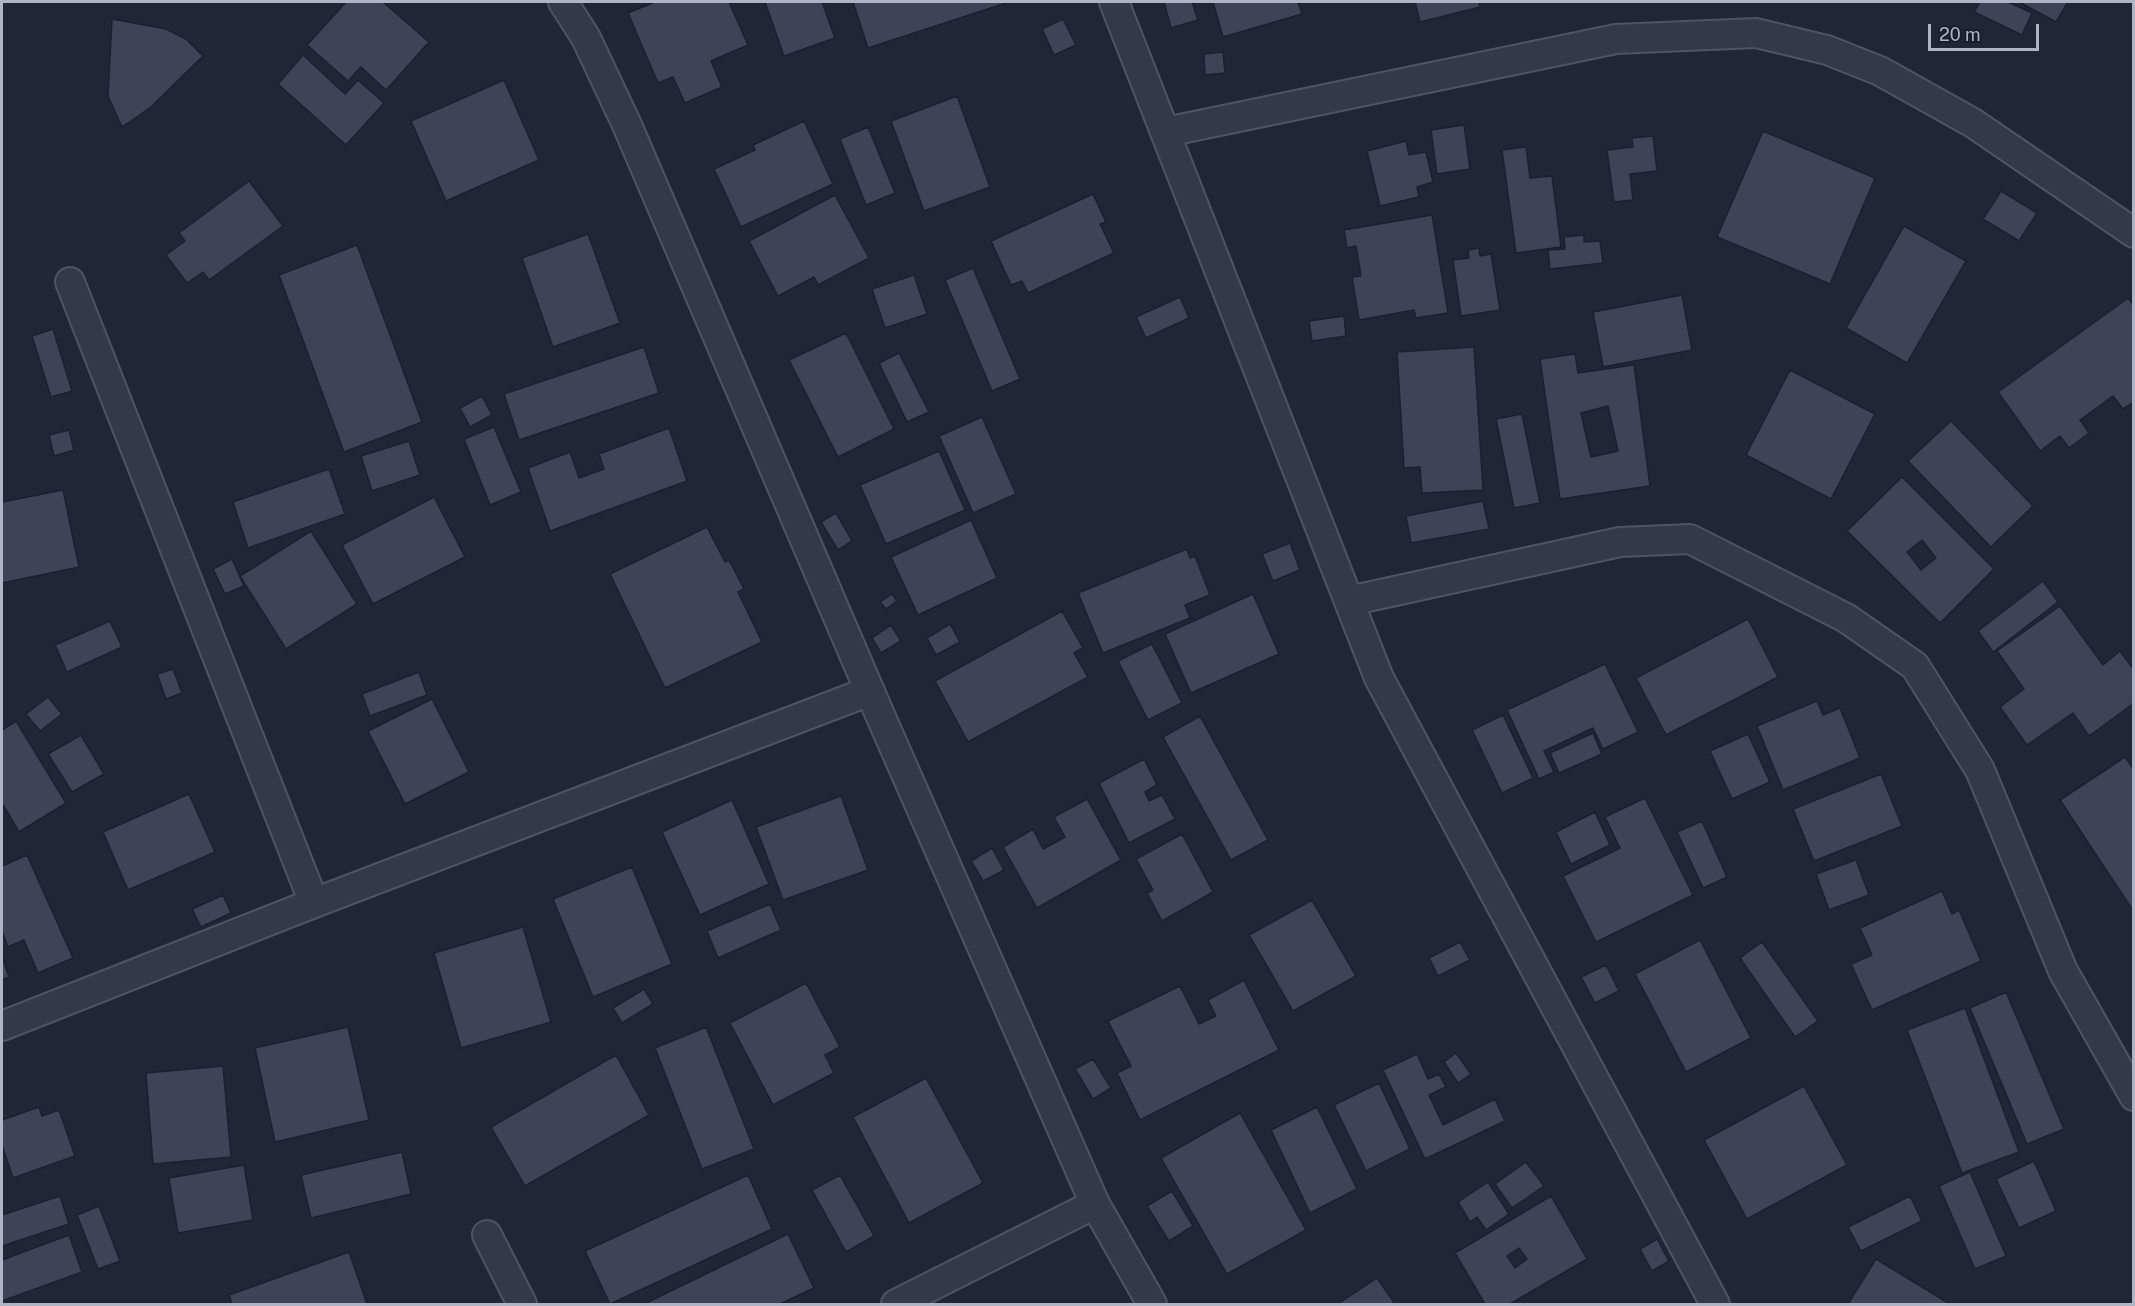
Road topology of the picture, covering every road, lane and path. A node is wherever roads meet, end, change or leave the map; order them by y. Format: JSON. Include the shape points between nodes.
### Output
{"nodes":[{"id":1,"x":563,"y":2,"type":"edge"},
{"id":2,"x":1114,"y":2,"type":"edge"},
{"id":3,"x":1166,"y":132,"type":"junction"},
{"id":4,"x":2133,"y":233,"type":"edge"},
{"id":5,"x":70,"y":282,"type":"dead end"},
{"id":6,"x":1349,"y":601,"type":"junction"},
{"id":7,"x":870,"y":691,"type":"junction"},
{"id":8,"x":314,"y":903,"type":"junction"},
{"id":9,"x":2,"y":1026,"type":"edge"},
{"id":10,"x":2133,"y":1096,"type":"edge"},
{"id":11,"x":1095,"y":1204,"type":"junction"},
{"id":12,"x":487,"y":1235,"type":"dead end"},
{"id":13,"x":522,"y":1305,"type":"edge"},
{"id":14,"x":896,"y":1305,"type":"edge"},
{"id":15,"x":1152,"y":1305,"type":"edge"},
{"id":16,"x":1715,"y":1305,"type":"edge"}],
"edges":[{"from":1,"to":7,"type":"street","via":[[586,38],[627,125]]},
{"from":2,"to":3,"type":"street"},
{"from":3,"to":4,"type":"street","via":[[1616,39],[1756,33],[1827,50],[1880,71],[1973,123]]},
{"from":3,"to":6,"type":"street"},
{"from":5,"to":8,"type":"street"},
{"from":6,"to":10,"type":"street","via":[[1620,542],[1690,539],[1846,618],[1915,666],[1980,770],[2063,971]]},
{"from":6,"to":16,"type":"street","via":[[1379,678]]},
{"from":7,"to":8,"type":"street"},
{"from":7,"to":11,"type":"street"},
{"from":8,"to":9,"type":"street"},
{"from":11,"to":14,"type":"street"},
{"from":11,"to":15,"type":"street"},
{"from":12,"to":13,"type":"street"}]}
